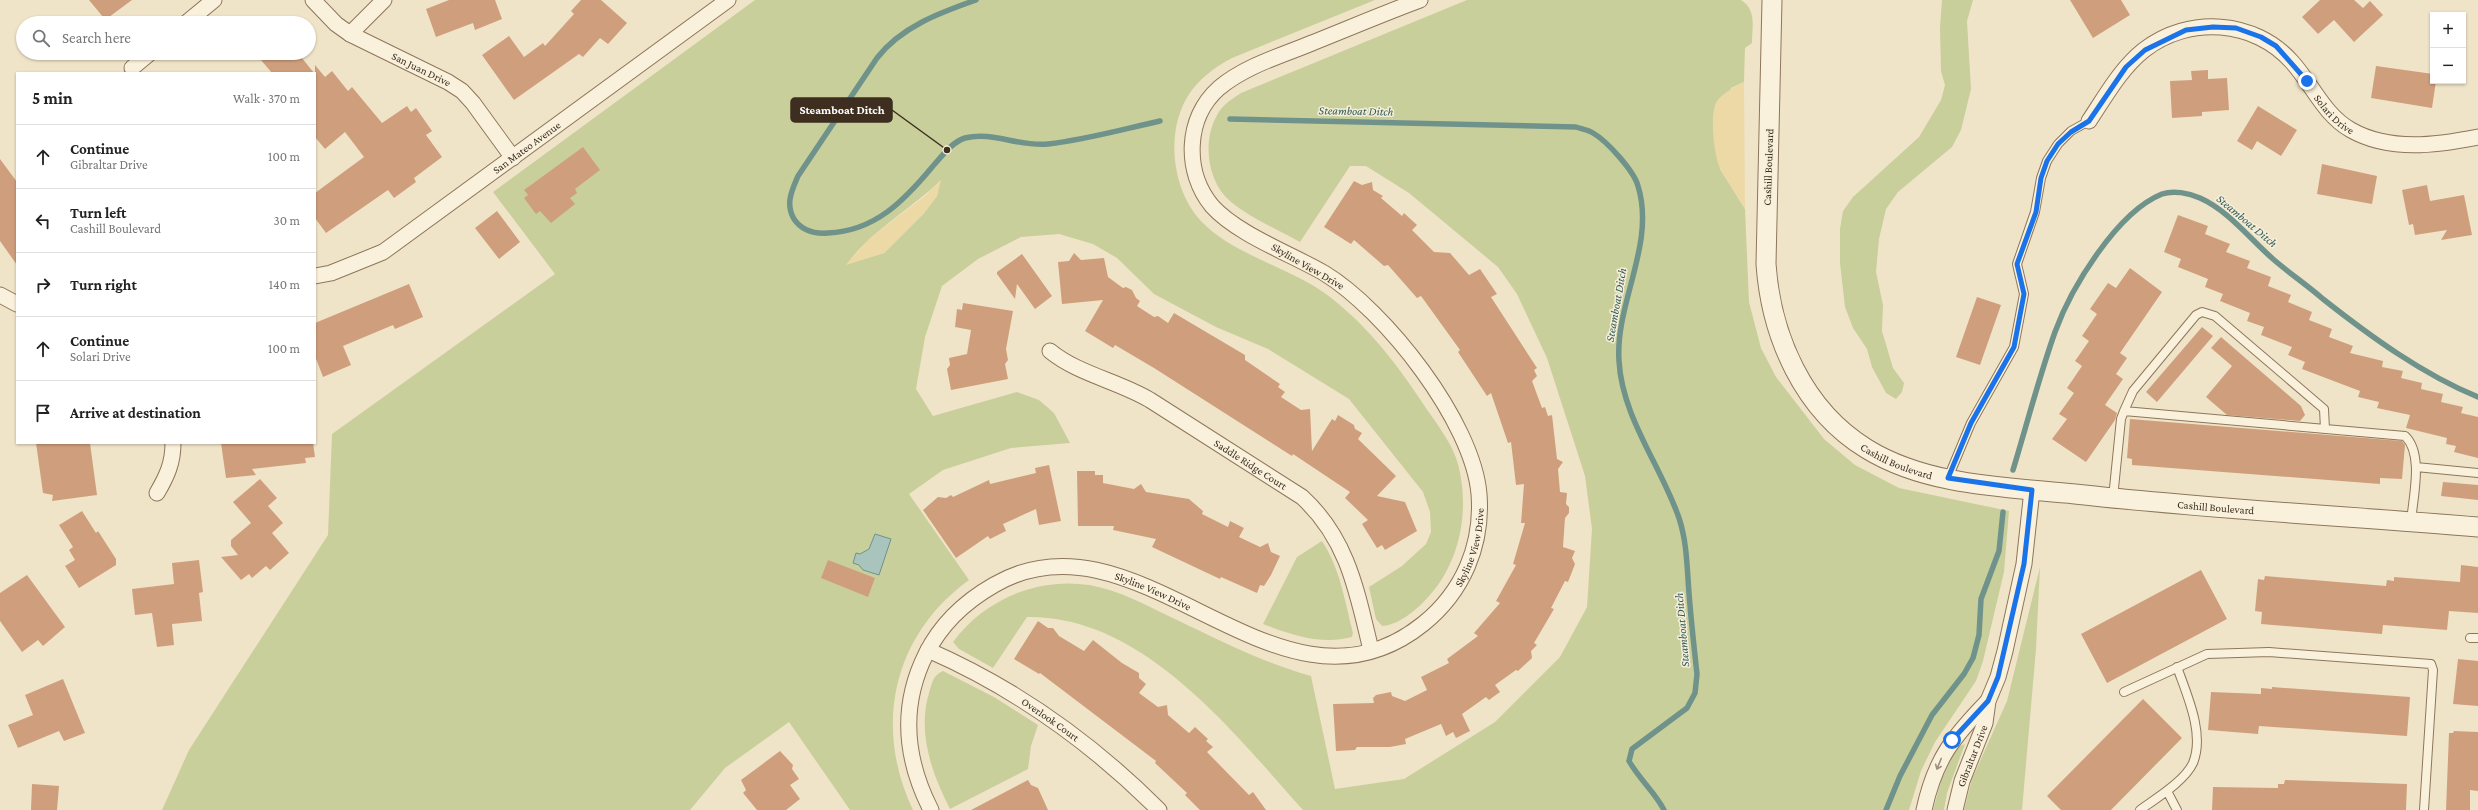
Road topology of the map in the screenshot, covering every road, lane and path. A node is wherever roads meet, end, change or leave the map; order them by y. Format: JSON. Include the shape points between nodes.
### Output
{"nodes":[{"id":1,"x":214,"y":0,"type":"edge"},
{"id":2,"x":313,"y":0,"type":"edge"},
{"id":3,"x":384,"y":0,"type":"edge"},
{"id":4,"x":728,"y":0,"type":"edge"},
{"id":5,"x":1420,"y":0,"type":"edge"},
{"id":6,"x":1772,"y":0,"type":"edge"},
{"id":7,"x":195,"y":16,"type":"edge"},
{"id":8,"x":350,"y":34,"type":"junction"},
{"id":9,"x":142,"y":60,"type":"edge"},
{"id":10,"x":132,"y":68,"type":"dead end"},
{"id":11,"x":2089,"y":121,"type":"joint"},
{"id":12,"x":2478,"y":137,"type":"edge"},
{"id":13,"x":514,"y":158,"type":"junction"},
{"id":14,"x":316,"y":276,"type":"edge"},
{"id":15,"x":0,"y":295,"type":"edge"},
{"id":16,"x":16,"y":303,"type":"edge"},
{"id":17,"x":1050,"y":351,"type":"dead end"},
{"id":18,"x":2124,"y":411,"type":"junction"},
{"id":19,"x":2325,"y":429,"type":"junction"},
{"id":20,"x":173,"y":444,"type":"edge"},
{"id":21,"x":2416,"y":467,"type":"junction"},
{"id":22,"x":2478,"y":473,"type":"edge"},
{"id":23,"x":1948,"y":478,"type":"junction"},
{"id":24,"x":2032,"y":490,"type":"junction"},
{"id":25,"x":157,"y":493,"type":"dead end"},
{"id":26,"x":2113,"y":498,"type":"junction"},
{"id":27,"x":2411,"y":522,"type":"junction"},
{"id":28,"x":2478,"y":527,"type":"edge"},
{"id":29,"x":928,"y":650,"type":"junction"},
{"id":30,"x":1372,"y":650,"type":"junction"},
{"id":31,"x":2177,"y":667,"type":"junction"},
{"id":32,"x":2124,"y":692,"type":"dead end"},
{"id":33,"x":1988,"y":701,"type":"junction"},
{"id":34,"x":2167,"y":791,"type":"junction"},
{"id":35,"x":931,"y":810,"type":"edge"},
{"id":36,"x":1159,"y":810,"type":"edge"},
{"id":37,"x":1924,"y":810,"type":"edge"},
{"id":38,"x":1955,"y":810,"type":"edge"},
{"id":39,"x":2140,"y":810,"type":"edge"},
{"id":40,"x":2177,"y":810,"type":"edge"},
{"id":41,"x":2424,"y":810,"type":"edge"}],
"edges":[{"from":1,"to":7,"type":"street"},
{"from":2,"to":8,"type":"street","name":"San Juan Drive","via":[[336,24]]},
{"from":3,"to":8,"type":"street"},
{"from":4,"to":13,"type":"street","name":"San Mateo Avenue"},
{"from":5,"to":30,"type":"street","name":"Skyline View Drive","via":[[1269,60],[1232,79],[1219,89],[1201,110],[1192,143],[1195,176],[1212,206],[1234,224],[1340,283],[1367,306],[1413,359],[1452,417],[1469,450],[1476,471],[1480,511],[1479,532],[1465,573],[1440,608],[1424,624],[1407,635]]},
{"from":6,"to":23,"type":"street","name":"Cashill Boulevard","via":[[1766,264],[1771,305],[1785,351],[1796,374],[1812,396],[1846,434],[1866,449],[1890,461],[1918,472]]},
{"from":8,"to":13,"type":"street","name":"San Juan Drive","via":[[462,91]]},
{"from":9,"to":10,"type":"street"},
{"from":11,"to":12,"type":"street","name":"Solari Drive","via":[[2126,67],[2145,50],[2186,30],[2220,27],[2236,28],[2261,37],[2276,46],[2292,62],[2336,119],[2351,130],[2392,144],[2448,143]]},
{"from":11,"to":23,"type":"lane","via":[[2058,144],[2047,161],[2041,178],[2036,212],[2017,264],[2024,294],[2014,347],[1971,423]]},
{"from":13,"to":14,"type":"street","name":"San Mateo Avenue","via":[[383,252]]},
{"from":15,"to":16,"type":"street"},
{"from":17,"to":30,"type":"street","name":"Saddle Ridge Court","via":[[1060,360],[1130,388],[1302,497],[1330,528],[1347,562]]},
{"from":18,"to":19,"type":"lane"},
{"from":18,"to":19,"type":"lane","via":[[2133,391],[2196,314],[2202,312],[2215,316],[2324,410]]},
{"from":18,"to":26,"type":"lane"},
{"from":19,"to":21,"type":"lane","via":[[2405,436],[2414,445]]},
{"from":20,"to":25,"type":"street","via":[[173,458],[168,474]]},
{"from":21,"to":22,"type":"lane"},
{"from":21,"to":27,"type":"lane"},
{"from":23,"to":24,"type":"street","name":"Cashill Boulevard"},
{"from":24,"to":26,"type":"street","name":"Cashill Boulevard"},
{"from":24,"to":33,"type":"street","name":"Gibraltar Drive","via":[[2018,596],[1998,677]]},
{"from":26,"to":27,"type":"street","name":"Cashill Boulevard"},
{"from":27,"to":28,"type":"street","name":"Cashill Boulevard"},
{"from":29,"to":30,"type":"street","name":"Skyline View Drive","via":[[952,617],[983,591],[1001,580],[1022,573],[1063,566],[1102,571],[1132,581],[1251,637],[1292,651],[1329,656]]},
{"from":29,"to":35,"type":"street","name":"Skyline View Drive","via":[[914,685],[908,726],[912,760]]},
{"from":29,"to":36,"type":"street","name":"Overlook Court","via":[[982,676],[1040,712],[1113,766]]},
{"from":31,"to":32,"type":"lane"},
{"from":31,"to":34,"type":"lane","via":[[2192,712],[2196,752],[2192,764]]},
{"from":31,"to":41,"type":"lane","via":[[2207,654],[2269,652],[2431,664],[2433,670]]},
{"from":33,"to":37,"type":"street","name":"Gibraltar Drive","one_way":true,"via":[[1957,734],[1942,756]]},
{"from":33,"to":38,"type":"street","name":"Gibraltar Drive","via":[[1985,724],[1962,781]]},
{"from":34,"to":39,"type":"lane"},
{"from":34,"to":40,"type":"lane"}]}
